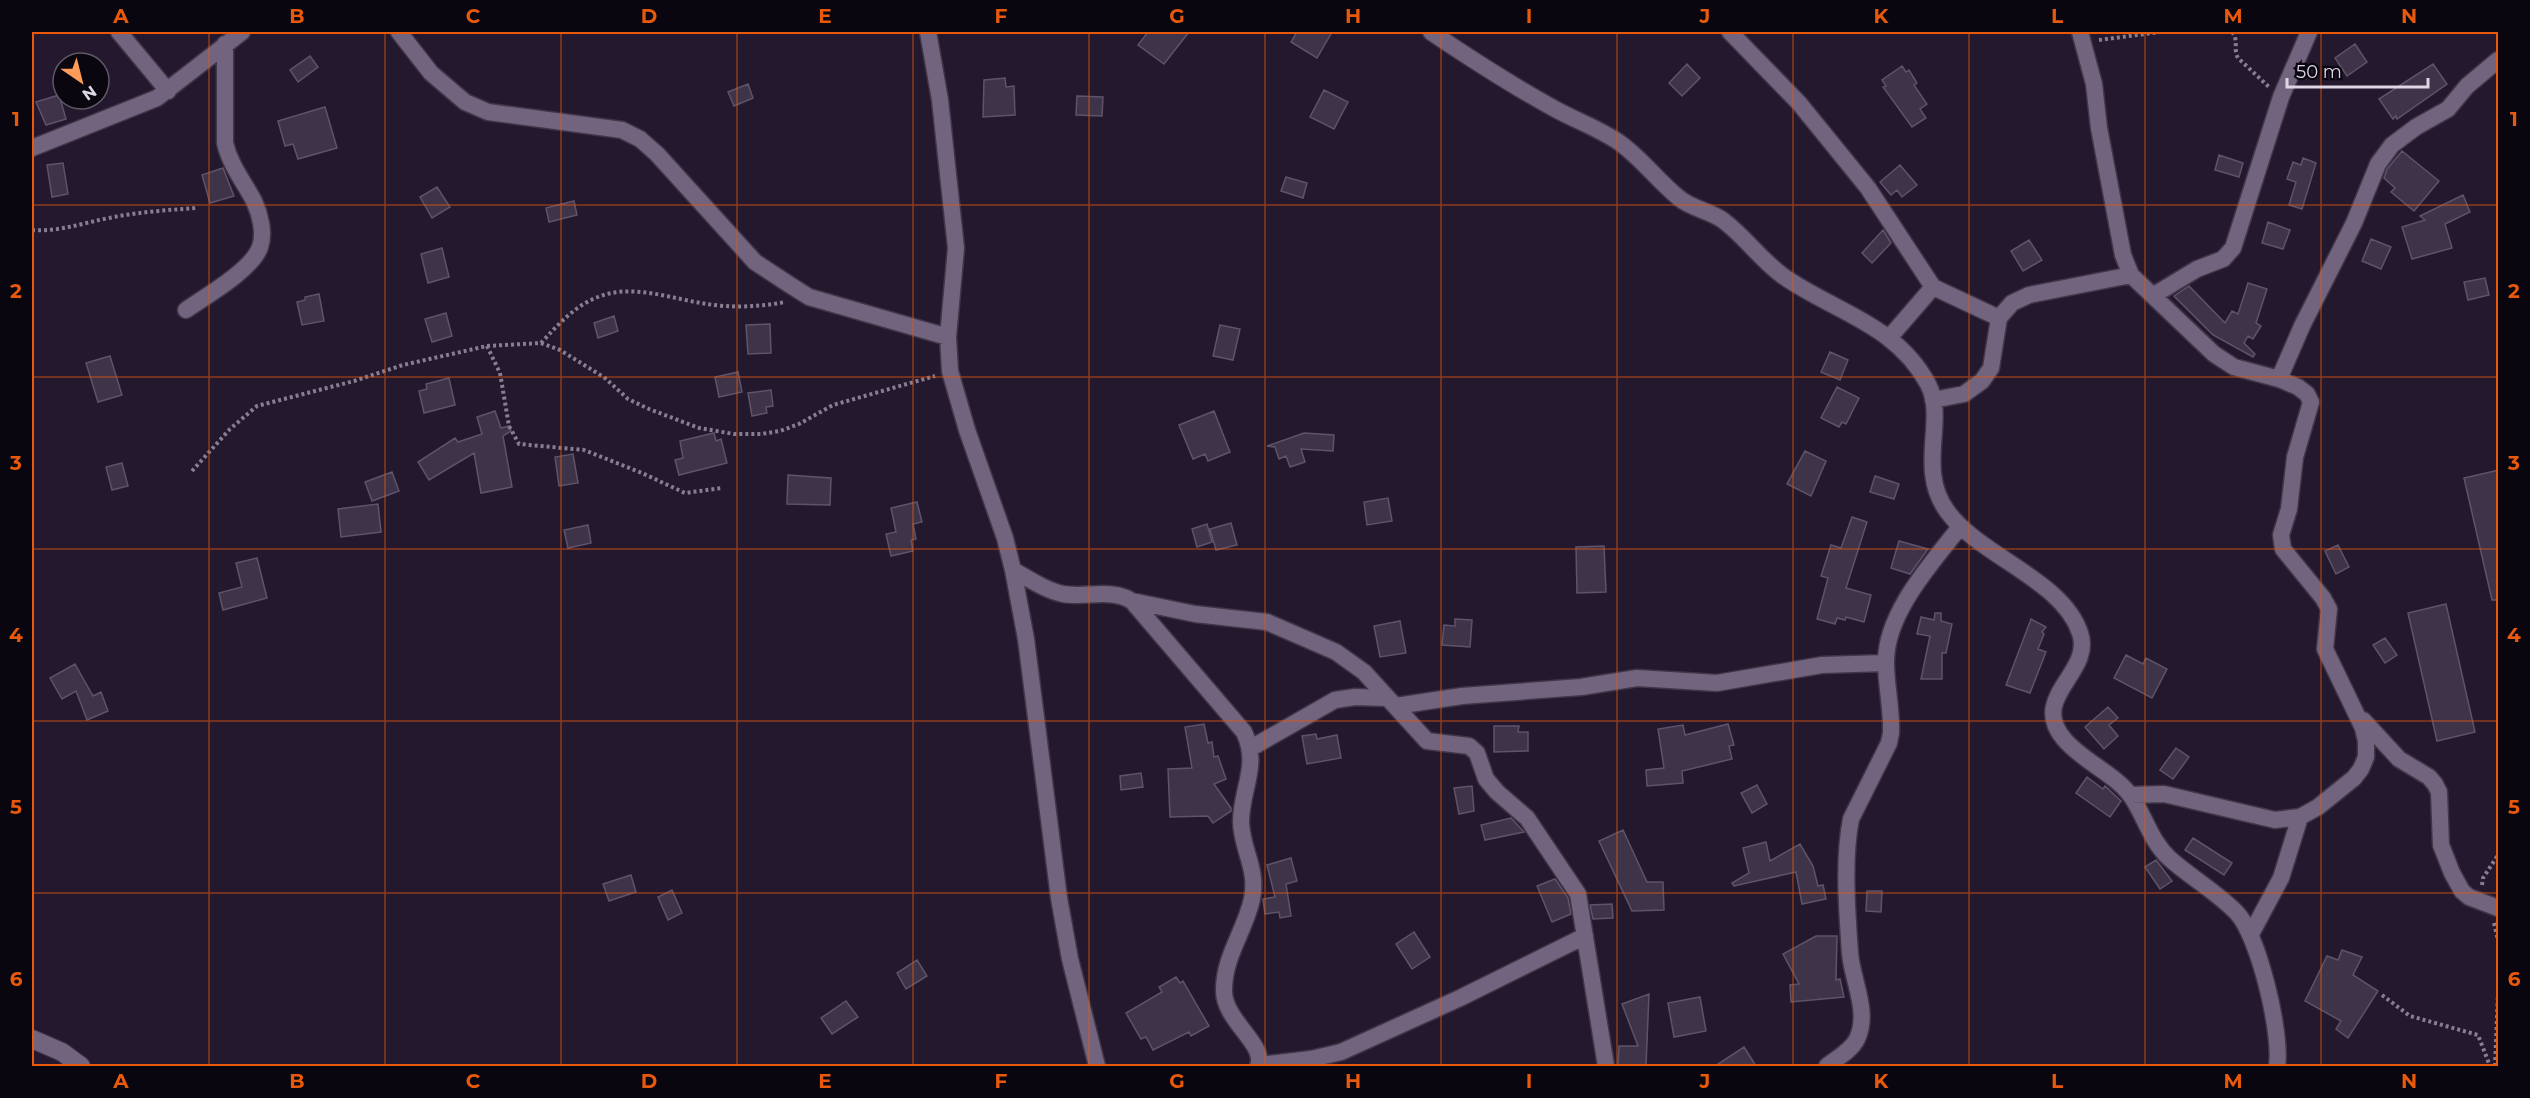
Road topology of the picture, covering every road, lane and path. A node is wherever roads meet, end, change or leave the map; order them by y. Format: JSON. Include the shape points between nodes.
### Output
{"nodes":[{"id":1,"x":119,"y":32,"type":"edge"},
{"id":2,"x":242,"y":32,"type":"edge"},
{"id":3,"x":399,"y":32,"type":"edge"},
{"id":4,"x":928,"y":32,"type":"edge"},
{"id":5,"x":1431,"y":32,"type":"edge"},
{"id":6,"x":1730,"y":32,"type":"edge"},
{"id":7,"x":2160,"y":32,"type":"edge"},
{"id":8,"x":2232,"y":32,"type":"edge"},
{"id":9,"x":2309,"y":32,"type":"edge"},
{"id":10,"x":2081,"y":37,"type":"edge"},
{"id":11,"x":225,"y":44,"type":"junction"},
{"id":12,"x":2499,"y":60,"type":"edge"},
{"id":13,"x":168,"y":91,"type":"junction"},
{"id":14,"x":2282,"y":97,"type":"junction"},
{"id":15,"x":32,"y":148,"type":"edge"},
{"id":16,"x":197,"y":208,"type":"dead end"},
{"id":17,"x":32,"y":230,"type":"edge"},
{"id":18,"x":2131,"y":275,"type":"junction"},
{"id":19,"x":1933,"y":287,"type":"junction"},
{"id":20,"x":2154,"y":295,"type":"junction"},
{"id":21,"x":809,"y":297,"type":"junction"},
{"id":22,"x":186,"y":309,"type":"dead end"},
{"id":23,"x":1999,"y":318,"type":"junction"},
{"id":24,"x":948,"y":337,"type":"junction"},
{"id":25,"x":1889,"y":338,"type":"junction"},
{"id":26,"x":541,"y":343,"type":"junction"},
{"id":27,"x":487,"y":346,"type":"junction"},
{"id":28,"x":950,"y":371,"type":"junction"},
{"id":29,"x":2279,"y":379,"type":"junction"},
{"id":30,"x":1934,"y":400,"type":"junction"},
{"id":31,"x":192,"y":471,"type":"dead end"},
{"id":32,"x":722,"y":488,"type":"dead end"},
{"id":33,"x":1960,"y":527,"type":"junction"},
{"id":34,"x":1013,"y":570,"type":"junction"},
{"id":35,"x":1132,"y":601,"type":"junction"},
{"id":36,"x":1886,"y":663,"type":"junction"},
{"id":37,"x":1392,"y":702,"type":"junction"},
{"id":38,"x":2356,"y":712,"type":"junction"},
{"id":39,"x":1251,"y":747,"type":"junction"},
{"id":40,"x":2130,"y":795,"type":"junction"},
{"id":41,"x":2300,"y":818,"type":"junction"},
{"id":42,"x":2499,"y":855,"type":"edge"},
{"id":43,"x":2492,"y":906,"type":"edge"},
{"id":44,"x":2251,"y":934,"type":"junction"},
{"id":45,"x":1585,"y":936,"type":"junction"},
{"id":46,"x":2499,"y":994,"type":"edge"},
{"id":47,"x":2382,"y":995,"type":"dead end"},
{"id":48,"x":32,"y":1039,"type":"edge"},
{"id":49,"x":1313,"y":1063,"type":"edge"},
{"id":50,"x":2283,"y":1064,"type":"edge"},
{"id":51,"x":81,"y":1066,"type":"edge"},
{"id":52,"x":1097,"y":1066,"type":"edge"},
{"id":53,"x":1259,"y":1066,"type":"edge"},
{"id":54,"x":1606,"y":1066,"type":"edge"},
{"id":55,"x":1827,"y":1066,"type":"edge"},
{"id":56,"x":2490,"y":1066,"type":"edge"},
{"id":57,"x":2495,"y":1066,"type":"edge"}],
"edges":[{"from":1,"to":13,"type":"street"},
{"from":2,"to":11,"type":"street"},
{"from":3,"to":21,"type":"street","via":[[431,73],[465,102],[488,112],[622,130],[640,139],[755,262]]},
{"from":4,"to":24,"type":"street","via":[[940,100],[956,248]]},
{"from":5,"to":25,"type":"street","via":[[1542,102],[1619,142],[1680,199],[1725,222],[1786,278]]},
{"from":6,"to":19,"type":"street","via":[[1799,103],[1868,188]]},
{"from":7,"to":10,"type":"path"},
{"from":8,"to":14,"type":"path","via":[[2238,58]]},
{"from":9,"to":14,"type":"street"},
{"from":10,"to":18,"type":"street","via":[[2094,84],[2123,255]]},
{"from":11,"to":13,"type":"street"},
{"from":11,"to":22,"type":"street","via":[[225,143],[261,221],[260,247],[231,278]]},
{"from":12,"to":29,"type":"street","via":[[2467,86],[2448,109],[2403,136],[2378,164]]},
{"from":13,"to":15,"type":"street"},
{"from":14,"to":20,"type":"street","via":[[2233,248],[2223,259],[2197,269]]},
{"from":16,"to":17,"type":"path","via":[[151,211],[50,231]]},
{"from":18,"to":20,"type":"street"},
{"from":18,"to":23,"type":"street","via":[[2029,295],[2012,303]]},
{"from":19,"to":23,"type":"street"},
{"from":19,"to":25,"type":"street"},
{"from":20,"to":29,"type":"street","via":[[2224,362]]},
{"from":21,"to":24,"type":"street"},
{"from":21,"to":26,"type":"path","via":[[741,306],[622,292],[598,297],[567,315]]},
{"from":23,"to":30,"type":"street","via":[[1991,368],[1982,381],[1964,394]]},
{"from":24,"to":28,"type":"street"},
{"from":25,"to":30,"type":"street","via":[[1924,377]]},
{"from":26,"to":27,"type":"path"},
{"from":26,"to":28,"type":"path","via":[[560,350],[605,378],[628,399],[649,409],[699,428],[734,434],[780,430],[800,424],[833,405]]},
{"from":27,"to":31,"type":"path","via":[[257,406]]},
{"from":27,"to":32,"type":"path","via":[[500,373],[509,426],[519,444],[584,450],[685,493]]},
{"from":28,"to":34,"type":"street"},
{"from":29,"to":38,"type":"street","via":[[2298,387],[2311,402],[2295,457],[2281,541],[2329,609],[2325,649]]},
{"from":30,"to":33,"type":"street","via":[[1931,452],[1935,486],[1942,504]]},
{"from":33,"to":36,"type":"street","via":[[1896,618],[1887,644]]},
{"from":33,"to":40,"type":"street","via":[[2051,594],[2077,623],[2083,649],[2055,700],[2054,723],[2073,748]]},
{"from":34,"to":35,"type":"street","via":[[1066,594],[1117,595]]},
{"from":34,"to":52,"type":"street","via":[[1026,639],[1059,898]]},
{"from":35,"to":37,"type":"street","via":[[1277,625],[1351,661]]},
{"from":35,"to":39,"type":"street","via":[[1232,717]]},
{"from":36,"to":37,"type":"street","via":[[1822,665],[1717,683],[1638,678],[1581,687]]},
{"from":36,"to":55,"type":"street","via":[[1889,742],[1849,829],[1851,955],[1861,1016],[1858,1037],[1851,1048]]},
{"from":37,"to":39,"type":"street","via":[[1355,697],[1335,700]]},
{"from":37,"to":45,"type":"street","via":[[1426,741],[1474,749],[1486,779],[1527,818],[1574,886]]},
{"from":38,"to":41,"type":"street","via":[[2366,741],[2361,769]]},
{"from":38,"to":43,"type":"street","via":[[2399,759],[2435,784],[2446,859],[2462,891]]},
{"from":39,"to":53,"type":"street","via":[[1241,823],[1255,884],[1228,960],[1223,993],[1233,1019],[1257,1049]]},
{"from":40,"to":41,"type":"street","via":[[2164,794],[2275,819]]},
{"from":40,"to":44,"type":"street","via":[[2160,849],[2235,910]]},
{"from":41,"to":44,"type":"street","via":[[2281,878]]},
{"from":42,"to":43,"type":"path","via":[[2482,883]]},
{"from":44,"to":50,"type":"street"},
{"from":45,"to":49,"type":"street","via":[[1374,1038]]},
{"from":45,"to":54,"type":"street"},
{"from":46,"to":57,"type":"path"},
{"from":47,"to":56,"type":"path","via":[[2410,1016],[2478,1035]]},
{"from":48,"to":51,"type":"street","via":[[62,1052]]},
{"from":49,"to":53,"type":"street"}]}
